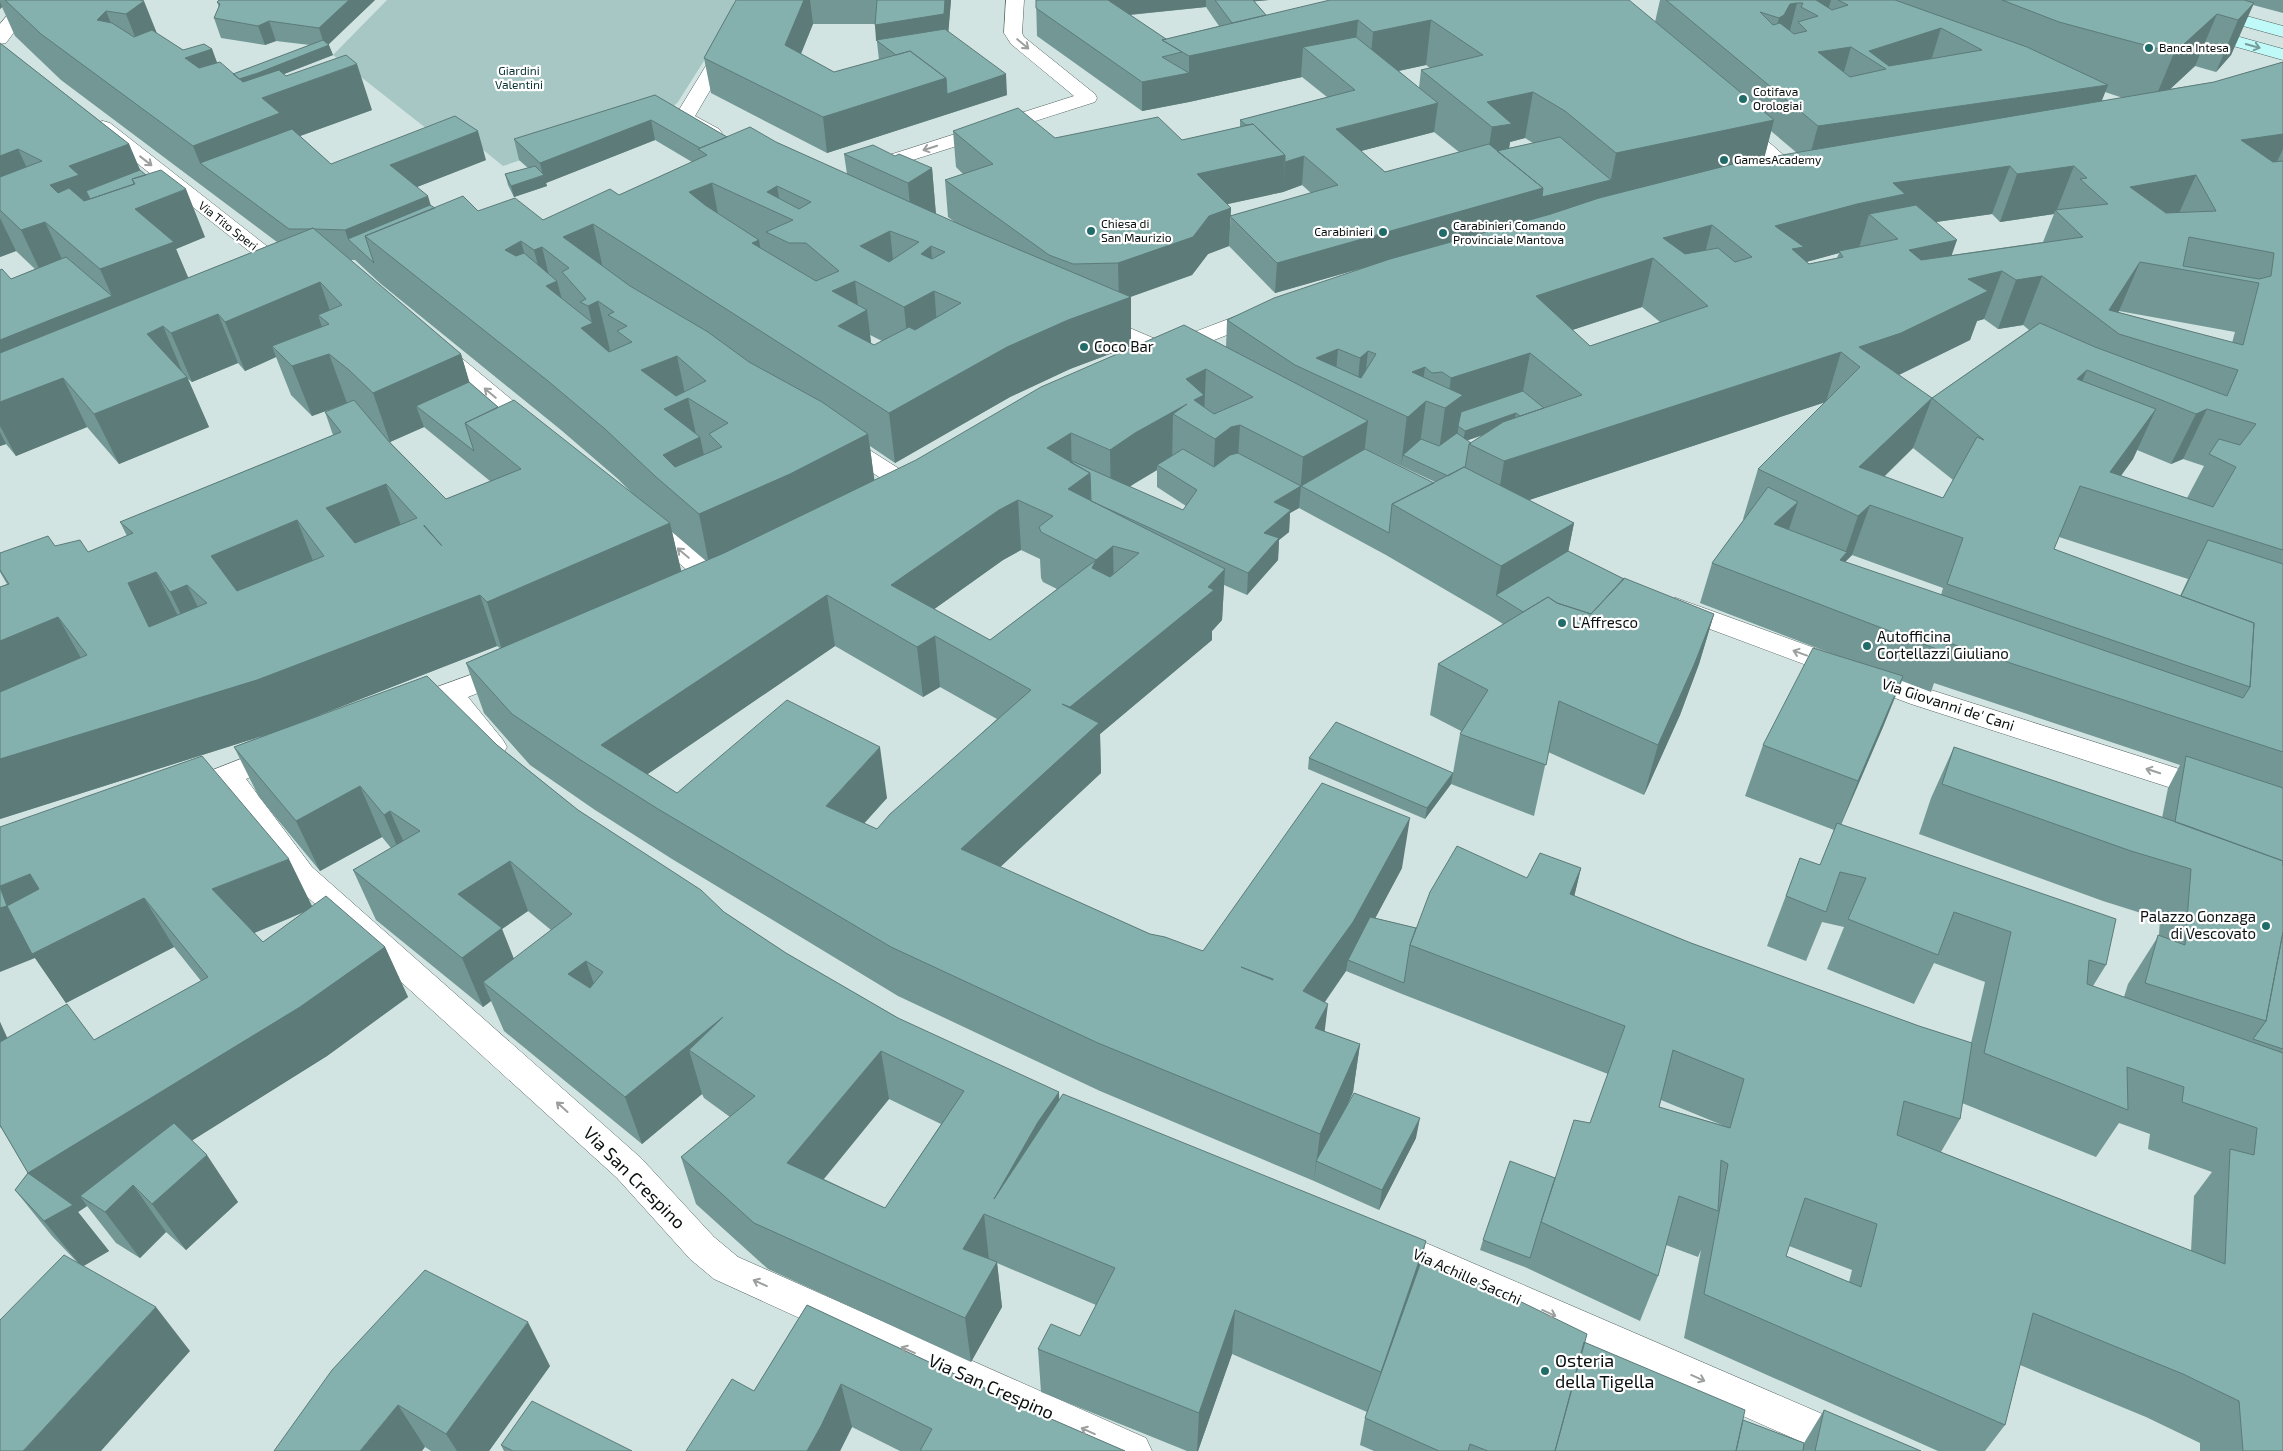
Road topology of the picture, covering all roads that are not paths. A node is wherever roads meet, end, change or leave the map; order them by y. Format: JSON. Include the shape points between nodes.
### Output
{"nodes":[{"id":1,"x":29,"y":0,"type":"edge"},
{"id":2,"x":748,"y":0,"type":"edge"},
{"id":3,"x":1015,"y":0,"type":"edge"},
{"id":4,"x":2169,"y":0,"type":"edge"},
{"id":5,"x":2186,"y":27,"type":"edge"},
{"id":6,"x":2283,"y":32,"type":"edge"},
{"id":7,"x":2,"y":44,"type":"edge"},
{"id":8,"x":2283,"y":55,"type":"edge"},
{"id":9,"x":1726,"y":114,"type":"edge"},
{"id":10,"x":92,"y":118,"type":"edge"},
{"id":11,"x":725,"y":141,"type":"edge"},
{"id":12,"x":854,"y":172,"type":"dead end"},
{"id":13,"x":1772,"y":184,"type":"edge"},
{"id":14,"x":292,"y":277,"type":"edge"},
{"id":15,"x":1282,"y":307,"type":"edge"},
{"id":16,"x":1082,"y":317,"type":"edge"},
{"id":17,"x":423,"y":338,"type":"edge"},
{"id":18,"x":1165,"y":350,"type":"junction"},
{"id":19,"x":1140,"y":362,"type":"edge"},
{"id":20,"x":1198,"y":370,"type":"edge"},
{"id":21,"x":824,"y":430,"type":"edge"},
{"id":22,"x":546,"y":440,"type":"edge"},
{"id":23,"x":930,"y":473,"type":"edge"},
{"id":24,"x":908,"y":485,"type":"junction"},
{"id":25,"x":882,"y":499,"type":"edge"},
{"id":26,"x":630,"y":510,"type":"edge"},
{"id":27,"x":693,"y":595,"type":"edge"},
{"id":28,"x":1653,"y":597,"type":"edge"},
{"id":29,"x":531,"y":661,"type":"edge"},
{"id":30,"x":450,"y":694,"type":"junction"},
{"id":31,"x":386,"y":715,"type":"edge"},
{"id":32,"x":297,"y":747,"type":"edge"},
{"id":33,"x":515,"y":771,"type":"edge"},
{"id":34,"x":227,"y":774,"type":"junction"},
{"id":35,"x":164,"y":800,"type":"edge"},
{"id":36,"x":2283,"y":813,"type":"edge"},
{"id":37,"x":1364,"y":1232,"type":"edge"},
{"id":38,"x":1133,"y":1451,"type":"edge"},
{"id":39,"x":1865,"y":1451,"type":"edge"}],
"edges":[{"from":1,"to":7,"type":"street","via":[[7,27]]},
{"from":2,"to":11,"type":"street","via":[[730,41],[684,118]]},
{"from":3,"to":12,"type":"street","one_way":true,"via":[[1013,33],[1017,40],[1088,98]]},
{"from":4,"to":6,"type":"street"},
{"from":5,"to":8,"type":"street","one_way":true},
{"from":9,"to":13,"type":"street","via":[[1809,177]]},
{"from":10,"to":14,"type":"street","name":"Via Tito Speri","one_way":true},
{"from":15,"to":18,"type":"street"},
{"from":16,"to":18,"type":"street"},
{"from":22,"to":17,"type":"street","one_way":true},
{"from":18,"to":19,"type":"street"},
{"from":18,"to":20,"type":"street"},
{"from":21,"to":24,"type":"street"},
{"from":23,"to":24,"type":"street"},
{"from":24,"to":25,"type":"street"},
{"from":27,"to":26,"type":"street","one_way":true,"via":[[729,580]]},
{"from":36,"to":28,"type":"street","name":"Via Giovanni de' Cani","one_way":true,"via":[[1921,697]]},
{"from":29,"to":30,"type":"street"},
{"from":30,"to":31,"type":"street"},
{"from":30,"to":33,"type":"street"},
{"from":32,"to":34,"type":"street"},
{"from":34,"to":35,"type":"street"},
{"from":38,"to":34,"type":"street","name":"Via San Crespino","one_way":true,"via":[[726,1268],[702,1248],[629,1168],[302,875]]},
{"from":37,"to":39,"type":"street","name":"Via Achille Sacchi","one_way":true}]}
